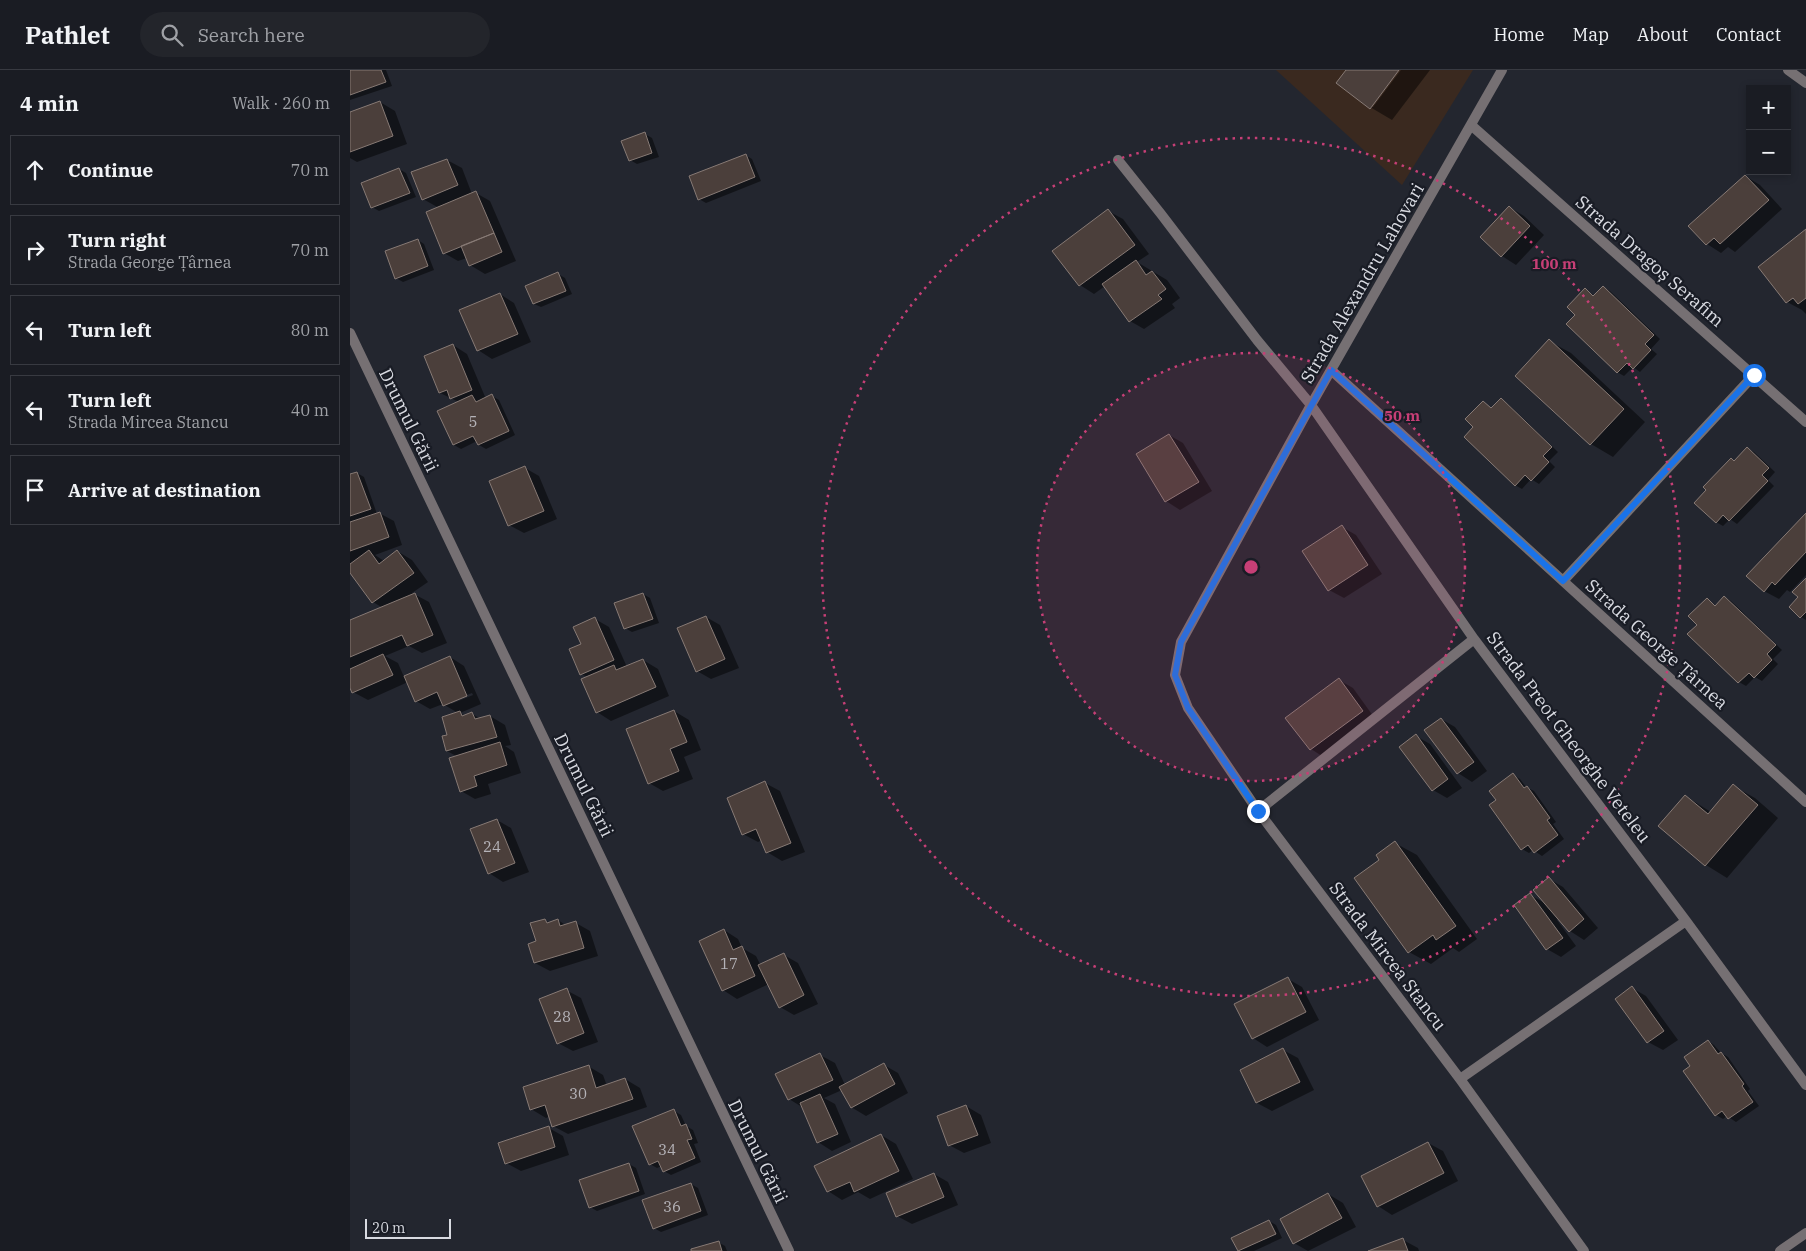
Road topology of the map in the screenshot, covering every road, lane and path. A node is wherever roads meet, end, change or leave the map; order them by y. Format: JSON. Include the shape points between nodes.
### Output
{"nodes":[{"id":1,"x":1502,"y":70,"type":"edge"},
{"id":2,"x":1788,"y":70,"type":"edge"},
{"id":3,"x":1806,"y":83,"type":"edge"},
{"id":4,"x":1471,"y":125,"type":"junction"},
{"id":5,"x":1118,"y":160,"type":"dead end"},
{"id":6,"x":350,"y":333,"type":"edge"},
{"id":7,"x":1331,"y":370,"type":"junction"},
{"id":8,"x":1754,"y":375,"type":"junction"},
{"id":9,"x":1311,"y":405,"type":"junction"},
{"id":10,"x":1806,"y":422,"type":"edge"},
{"id":11,"x":1563,"y":581,"type":"junction"},
{"id":12,"x":1474,"y":639,"type":"junction"},
{"id":13,"x":1175,"y":675,"type":"joint"},
{"id":14,"x":1806,"y":802,"type":"edge"},
{"id":15,"x":1258,"y":811,"type":"junction"},
{"id":16,"x":1686,"y":920,"type":"junction"},
{"id":17,"x":1460,"y":1079,"type":"junction"},
{"id":18,"x":1806,"y":1085,"type":"edge"},
{"id":19,"x":1806,"y":1233,"type":"edge"},
{"id":20,"x":789,"y":1251,"type":"edge"},
{"id":21,"x":1584,"y":1251,"type":"edge"},
{"id":22,"x":1780,"y":1251,"type":"edge"}],
"edges":[{"from":1,"to":4,"type":"street","name":"Strada Alexandru Lahovari"},
{"from":2,"to":3,"type":"street"},
{"from":4,"to":7,"type":"street","name":"Strada Alexandru Lahovari"},
{"from":4,"to":8,"type":"street","name":"Strada Dragoș Serafim"},
{"from":5,"to":9,"type":"street","name":"Strada Preot Gheorghe Veteleu"},
{"from":6,"to":20,"type":"street","name":"Drumul Gării"},
{"from":7,"to":9,"type":"street","name":"Strada Alexandru Lahovari"},
{"from":7,"to":11,"type":"street","name":"Strada George Țârnea"},
{"from":8,"to":10,"type":"street","name":"Strada Dragoș Serafim"},
{"from":8,"to":11,"type":"street"},
{"from":9,"to":12,"type":"street","name":"Strada Preot Gheorghe Veteleu"},
{"from":9,"to":13,"type":"street","name":"Strada Alexandru Lahovari","via":[[1181,642]]},
{"from":11,"to":14,"type":"street","name":"Strada George Țârnea"},
{"from":12,"to":15,"type":"street"},
{"from":12,"to":16,"type":"street","name":"Strada Preot Gheorghe Veteleu"},
{"from":13,"to":15,"type":"street","name":"Strada Mircea Stancu","via":[[1188,708]]},
{"from":15,"to":17,"type":"street","name":"Strada Mircea Stancu"},
{"from":16,"to":17,"type":"street"},
{"from":16,"to":18,"type":"street","name":"Strada Preot Gheorghe Veteleu"},
{"from":17,"to":21,"type":"street","name":"Strada Mircea Stancu"},
{"from":19,"to":22,"type":"street"}]}
